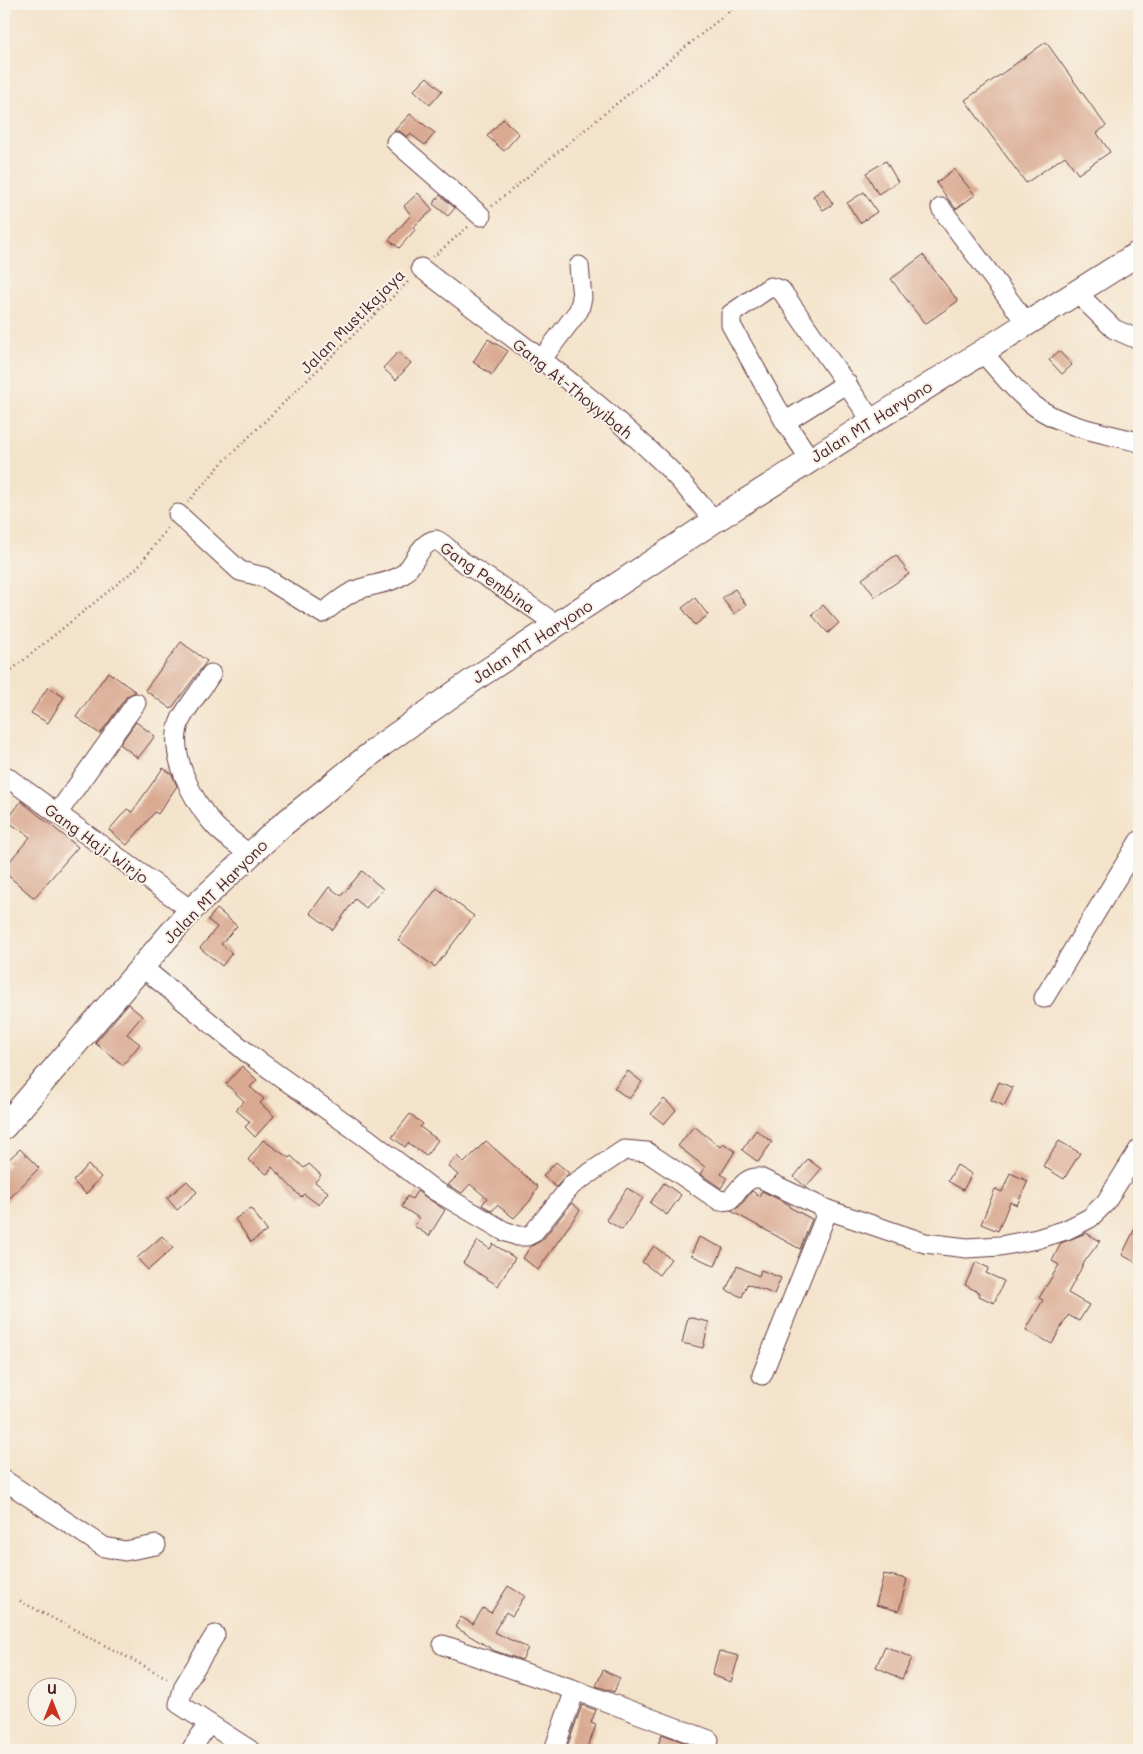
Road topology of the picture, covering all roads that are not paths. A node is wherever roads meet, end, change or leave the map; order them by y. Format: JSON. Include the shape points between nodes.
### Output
{"nodes":[{"id":1,"x":396,"y":142,"type":"dead end"},
{"id":2,"x":941,"y":208,"type":"dead end"},
{"id":3,"x":481,"y":216,"type":"road end"},
{"id":4,"x":1139,"y":252,"type":"edge"},
{"id":5,"x":579,"y":266,"type":"dead end"},
{"id":6,"x":421,"y":268,"type":"road end"},
{"id":7,"x":1077,"y":293,"type":"junction"},
{"id":8,"x":1027,"y":324,"type":"junction"},
{"id":9,"x":1139,"y":340,"type":"edge"},
{"id":10,"x":982,"y":352,"type":"junction"},
{"id":11,"x":541,"y":360,"type":"junction"},
{"id":12,"x":847,"y":383,"type":"junction"},
{"id":13,"x":872,"y":421,"type":"junction"},
{"id":14,"x":785,"y":422,"type":"junction"},
{"id":15,"x":1139,"y":442,"type":"edge"},
{"id":16,"x":810,"y":459,"type":"junction"},
{"id":17,"x":178,"y":514,"type":"road end"},
{"id":18,"x":714,"y":521,"type":"junction"},
{"id":19,"x":556,"y":626,"type":"junction"},
{"id":20,"x":211,"y":674,"type":"dead end"},
{"id":21,"x":136,"y":703,"type":"dead end"},
{"id":22,"x":4,"y":775,"type":"edge"},
{"id":23,"x":57,"y":814,"type":"junction"},
{"id":24,"x":1139,"y":841,"type":"edge"},
{"id":25,"x":250,"y":855,"type":"junction"},
{"id":26,"x":191,"y":910,"type":"junction"},
{"id":27,"x":142,"y":967,"type":"junction"},
{"id":28,"x":1044,"y":998,"type":"dead end"},
{"id":29,"x":4,"y":1127,"type":"edge"},
{"id":30,"x":1139,"y":1149,"type":"edge"},
{"id":31,"x":828,"y":1210,"type":"junction"},
{"id":32,"x":762,"y":1375,"type":"dead end"},
{"id":33,"x":4,"y":1480,"type":"edge"},
{"id":34,"x":156,"y":1545,"type":"dead end"},
{"id":35,"x":215,"y":1635,"type":"dead end"},
{"id":36,"x":443,"y":1645,"type":"dead end"},
{"id":37,"x":575,"y":1690,"type":"junction"},
{"id":38,"x":208,"y":1724,"type":"junction"},
{"id":39,"x":191,"y":1750,"type":"edge"},
{"id":40,"x":250,"y":1750,"type":"edge"},
{"id":41,"x":554,"y":1750,"type":"edge"},
{"id":42,"x":706,"y":1750,"type":"edge"}],
"edges":[{"from":1,"to":3,"type":"street"},
{"from":2,"to":8,"type":"street"},
{"from":4,"to":7,"type":"main road","name":"Jalan MT Haryono"},
{"from":5,"to":11,"type":"street","via":[[582,298],[579,310]]},
{"from":6,"to":11,"type":"street","name":"Gang At-Thoyyibah"},
{"from":7,"to":8,"type":"main road","name":"Jalan MT Haryono"},
{"from":7,"to":9,"type":"street","via":[[1114,329]]},
{"from":8,"to":10,"type":"main road","name":"Jalan MT Haryono"},
{"from":10,"to":13,"type":"main road","name":"Jalan MT Haryono"},
{"from":10,"to":15,"type":"street","via":[[1035,406],[1053,417]]},
{"from":11,"to":18,"type":"street","name":"Gang At-Thoyyibah","via":[[660,460]]},
{"from":12,"to":13,"type":"street"},
{"from":12,"to":14,"type":"street"},
{"from":12,"to":14,"type":"street","via":[[782,290],[770,287],[731,314],[730,318],[731,326]]},
{"from":13,"to":16,"type":"main road","name":"Jalan MT Haryono"},
{"from":14,"to":16,"type":"street"},
{"from":16,"to":18,"type":"main road","name":"Jalan MT Haryono"},
{"from":17,"to":19,"type":"street","name":"Gang Pembina","via":[[240,571],[264,577],[323,613],[347,594],[403,574],[424,545],[436,540],[460,560],[526,601]]},
{"from":18,"to":19,"type":"main road","name":"Jalan MT Haryono"},
{"from":19,"to":25,"type":"main road","name":"Jalan MT Haryono","via":[[383,744]]},
{"from":20,"to":25,"type":"street","via":[[181,720],[179,765],[215,826]]},
{"from":21,"to":23,"type":"street"},
{"from":22,"to":23,"type":"street","name":"Gang Haji Wirjo"},
{"from":23,"to":26,"type":"street","name":"Gang Haji Wirjo"},
{"from":24,"to":28,"type":"street"},
{"from":25,"to":26,"type":"main road","name":"Jalan MT Haryono"},
{"from":26,"to":27,"type":"main road","name":"Jalan MT Haryono"},
{"from":27,"to":29,"type":"main road","name":"Jalan MT Haryono"},
{"from":27,"to":31,"type":"street","via":[[250,1055],[434,1190],[504,1232],[518,1236],[533,1233],[572,1185],[624,1150],[647,1152],[720,1202],[730,1200],[753,1177]]},
{"from":30,"to":31,"type":"street","via":[[1106,1202],[1090,1218],[1038,1240],[967,1248],[925,1242]]},
{"from":31,"to":32,"type":"street"},
{"from":33,"to":34,"type":"street","via":[[104,1547],[125,1551]]},
{"from":35,"to":38,"type":"street","via":[[184,1686],[179,1704]]},
{"from":36,"to":37,"type":"street"},
{"from":37,"to":41,"type":"street"},
{"from":37,"to":42,"type":"street","via":[[709,1740]]},
{"from":38,"to":39,"type":"street"},
{"from":38,"to":40,"type":"street"}]}
